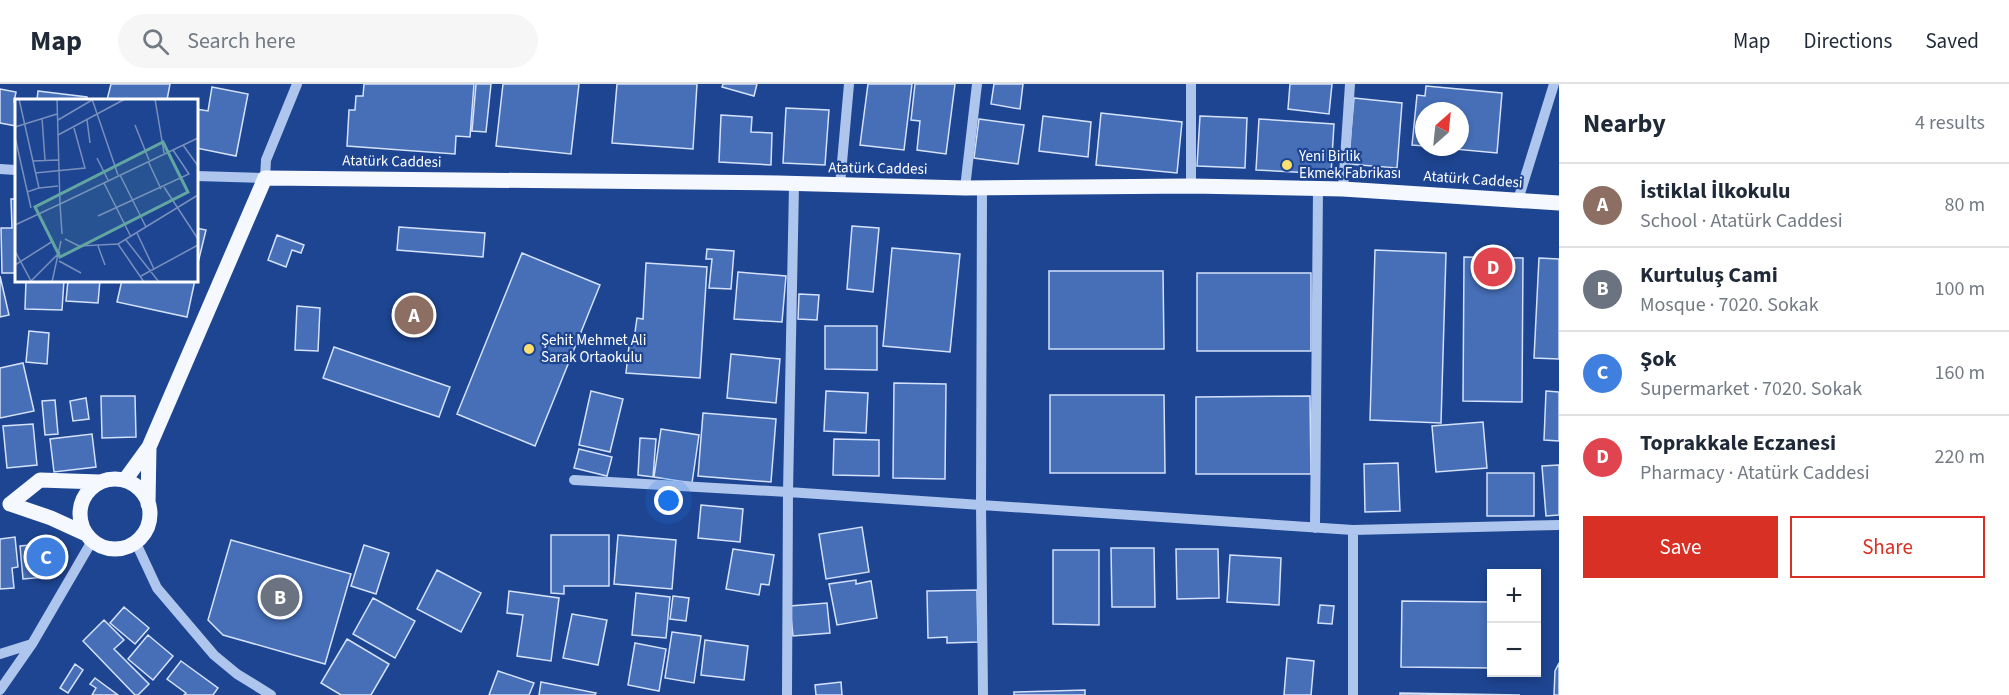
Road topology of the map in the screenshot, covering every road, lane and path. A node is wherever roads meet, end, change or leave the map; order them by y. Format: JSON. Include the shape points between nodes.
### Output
{"nodes":[{"id":1,"x":297,"y":84,"type":"edge"},
{"id":2,"x":849,"y":84,"type":"edge"},
{"id":3,"x":977,"y":84,"type":"edge"},
{"id":4,"x":1191,"y":84,"type":"edge"},
{"id":5,"x":1350,"y":84,"type":"edge"},
{"id":6,"x":1554,"y":84,"type":"edge"},
{"id":7,"x":0,"y":169,"type":"edge"},
{"id":8,"x":15,"y":170,"type":"edge"},
{"id":9,"x":198,"y":176,"type":"edge"},
{"id":10,"x":265,"y":178,"type":"junction"},
{"id":11,"x":794,"y":185,"type":"junction"},
{"id":12,"x":840,"y":186,"type":"junction"},
{"id":13,"x":1191,"y":186,"type":"junction"},
{"id":14,"x":965,"y":189,"type":"junction"},
{"id":15,"x":982,"y":189,"type":"junction"},
{"id":16,"x":1318,"y":189,"type":"junction"},
{"id":17,"x":1343,"y":189,"type":"junction"},
{"id":18,"x":1518,"y":200,"type":"junction"},
{"id":19,"x":1559,"y":203,"type":"edge"},
{"id":20,"x":149,"y":447,"type":"junction"},
{"id":21,"x":125,"y":480,"type":"junction"},
{"id":22,"x":574,"y":480,"type":"dead end"},
{"id":23,"x":100,"y":482,"type":"junction"},
{"id":24,"x":788,"y":492,"type":"junction"},
{"id":25,"x":5,"y":504,"type":"edge"},
{"id":26,"x":148,"y":504,"type":"junction"},
{"id":27,"x":981,"y":506,"type":"junction"},
{"id":28,"x":1559,"y":525,"type":"edge"},
{"id":29,"x":1315,"y":528,"type":"junction"},
{"id":30,"x":1353,"y":530,"type":"junction"},
{"id":31,"x":89,"y":538,"type":"junction"},
{"id":32,"x":136,"y":543,"type":"junction"},
{"id":33,"x":32,"y":645,"type":"junction"},
{"id":34,"x":0,"y":654,"type":"edge"},
{"id":35,"x":0,"y":690,"type":"edge"},
{"id":36,"x":271,"y":695,"type":"edge"},
{"id":37,"x":787,"y":695,"type":"edge"},
{"id":38,"x":983,"y":695,"type":"edge"},
{"id":39,"x":1353,"y":695,"type":"edge"}],
"edges":[{"from":1,"to":10,"type":"street","via":[[266,160]]},
{"from":2,"to":12,"type":"street"},
{"from":3,"to":14,"type":"street"},
{"from":4,"to":13,"type":"street"},
{"from":5,"to":17,"type":"street"},
{"from":6,"to":18,"type":"street"},
{"from":7,"to":8,"type":"street"},
{"from":9,"to":10,"type":"street","name":"Atatürk Caddesi"},
{"from":10,"to":11,"type":"main road","name":"Atatürk Caddesi"},
{"from":10,"to":20,"type":"main road"},
{"from":11,"to":12,"type":"main road","name":"Atatürk Caddesi"},
{"from":11,"to":24,"type":"street"},
{"from":12,"to":14,"type":"main road","name":"Atatürk Caddesi"},
{"from":13,"to":15,"type":"main road","name":"Atatürk Caddesi"},
{"from":13,"to":16,"type":"main road","name":"Atatürk Caddesi"},
{"from":14,"to":15,"type":"main road","name":"Atatürk Caddesi"},
{"from":15,"to":27,"type":"street"},
{"from":16,"to":17,"type":"main road","name":"Atatürk Caddesi"},
{"from":16,"to":29,"type":"street"},
{"from":17,"to":18,"type":"main road","name":"Atatürk Caddesi"},
{"from":18,"to":19,"type":"main road","name":"Atatürk Caddesi"},
{"from":20,"to":21,"type":"main road"},
{"from":20,"to":26,"type":"main road"},
{"from":21,"to":23,"type":"main road"},
{"from":21,"to":26,"type":"main road","via":[[140,489]]},
{"from":22,"to":24,"type":"street"},
{"from":23,"to":25,"type":"main road","via":[[40,480]]},
{"from":23,"to":31,"type":"main road","via":[[89,490],[80,507],[82,526]]},
{"from":24,"to":27,"type":"street"},
{"from":24,"to":37,"type":"street"},
{"from":25,"to":31,"type":"main road","via":[[51,518]]},
{"from":26,"to":32,"type":"main road","via":[[147,530]]},
{"from":27,"to":29,"type":"street"},
{"from":27,"to":38,"type":"street"},
{"from":28,"to":30,"type":"street"},
{"from":29,"to":30,"type":"street"},
{"from":30,"to":39,"type":"street"},
{"from":31,"to":32,"type":"main road","via":[[109,549]]},
{"from":31,"to":33,"type":"street"},
{"from":32,"to":36,"type":"street","via":[[157,588],[214,655]]},
{"from":33,"to":34,"type":"street"},
{"from":33,"to":35,"type":"street"}]}
